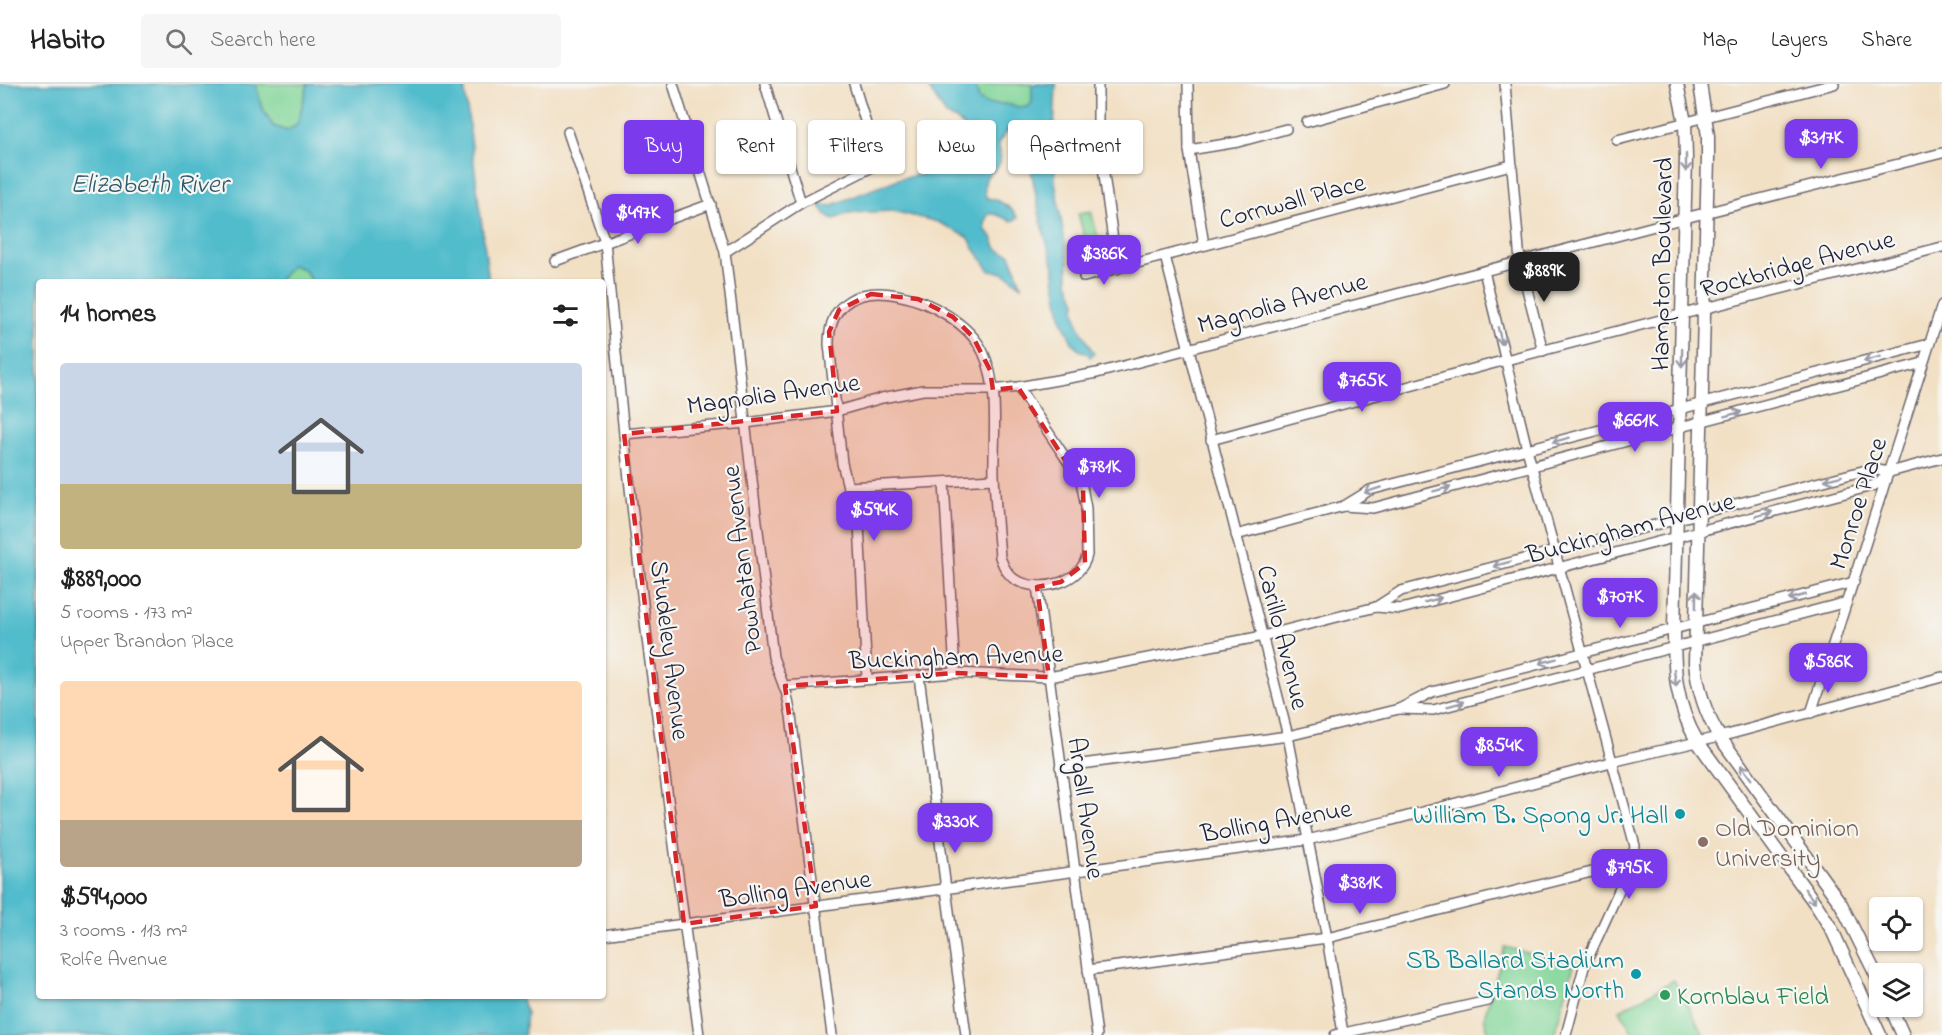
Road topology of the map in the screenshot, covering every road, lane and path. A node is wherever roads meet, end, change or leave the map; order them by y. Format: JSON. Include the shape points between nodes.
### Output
{"nodes":[{"id":1,"x":673,"y":84,"type":"edge"},
{"id":2,"x":765,"y":84,"type":"edge"},
{"id":3,"x":854,"y":84,"type":"edge"},
{"id":4,"x":1098,"y":84,"type":"edge"},
{"id":5,"x":1188,"y":84,"type":"edge"},
{"id":6,"x":1445,"y":84,"type":"edge"},
{"id":7,"x":1505,"y":84,"type":"edge"},
{"id":8,"x":1677,"y":84,"type":"edge"},
{"id":9,"x":1700,"y":84,"type":"edge"},
{"id":10,"x":1834,"y":84,"type":"edge"},
{"id":11,"x":1705,"y":117,"type":"junction"},
{"id":12,"x":1307,"y":122,"type":"dead end"},
{"id":13,"x":1685,"y":122,"type":"junction"},
{"id":14,"x":1286,"y":129,"type":"dead end"},
{"id":15,"x":568,"y":132,"type":"dead end"},
{"id":16,"x":1617,"y":140,"type":"dead end"},
{"id":17,"x":1189,"y":150,"type":"junction"},
{"id":18,"x":1942,"y":153,"type":"edge"},
{"id":19,"x":1511,"y":165,"type":"junction"},
{"id":20,"x":801,"y":203,"type":"junction"},
{"id":21,"x":711,"y":204,"type":"junction"},
{"id":22,"x":1706,"y":213,"type":"junction"},
{"id":23,"x":1685,"y":218,"type":"junction"},
{"id":24,"x":605,"y":242,"type":"junction"},
{"id":25,"x":1204,"y":245,"type":"junction"},
{"id":26,"x":1942,"y":247,"type":"edge"},
{"id":27,"x":725,"y":252,"type":"junction"},
{"id":28,"x":1165,"y":256,"type":"junction"},
{"id":29,"x":555,"y":261,"type":"dead end"},
{"id":30,"x":1520,"y":262,"type":"junction"},
{"id":31,"x":1118,"y":268,"type":"junction"},
{"id":32,"x":1484,"y":271,"type":"junction"},
{"id":33,"x":1084,"y":277,"type":"dead end"},
{"id":34,"x":1942,"y":305,"type":"edge"},
{"id":35,"x":1704,"y":308,"type":"junction"},
{"id":36,"x":1682,"y":315,"type":"junction"},
{"id":37,"x":1932,"y":334,"type":"junction"},
{"id":38,"x":1942,"y":339,"type":"edge"},
{"id":39,"x":1929,"y":344,"type":"junction"},
{"id":40,"x":1188,"y":348,"type":"junction"},
{"id":41,"x":1543,"y":351,"type":"junction"},
{"id":42,"x":1506,"y":360,"type":"junction"},
{"id":43,"x":1923,"y":363,"type":"junction"},
{"id":44,"x":1018,"y":387,"type":"junction"},
{"id":45,"x":993,"y":390,"type":"junction"},
{"id":46,"x":1701,"y":404,"type":"junction"},
{"id":47,"x":1681,"y":408,"type":"junction"},
{"id":48,"x":837,"y":411,"type":"junction"},
{"id":49,"x":1701,"y":422,"type":"junction"},
{"id":50,"x":746,"y":423,"type":"junction"},
{"id":51,"x":1680,"y":428,"type":"junction"},
{"id":52,"x":624,"y":434,"type":"junction"},
{"id":53,"x":1211,"y":440,"type":"junction"},
{"id":54,"x":1527,"y":449,"type":"junction"},
{"id":55,"x":1942,"y":458,"type":"edge"},
{"id":56,"x":1532,"y":465,"type":"junction"},
{"id":57,"x":1890,"y":472,"type":"junction"},
{"id":58,"x":994,"y":478,"type":"junction"},
{"id":59,"x":944,"y":482,"type":"junction"},
{"id":60,"x":848,"y":487,"type":"junction"},
{"id":61,"x":1344,"y":506,"type":"junction"},
{"id":62,"x":1699,"y":513,"type":"junction"},
{"id":63,"x":1677,"y":518,"type":"junction"},
{"id":64,"x":1698,"y":532,"type":"junction"},
{"id":65,"x":1236,"y":535,"type":"junction"},
{"id":66,"x":1677,"y":537,"type":"junction"},
{"id":67,"x":1555,"y":550,"type":"junction"},
{"id":68,"x":1559,"y":567,"type":"junction"},
{"id":69,"x":1854,"y":582,"type":"junction"},
{"id":70,"x":1037,"y":586,"type":"junction"},
{"id":71,"x":1847,"y":602,"type":"junction"},
{"id":72,"x":1376,"y":607,"type":"junction"},
{"id":73,"x":1696,"y":623,"type":"junction"},
{"id":74,"x":1674,"y":629,"type":"junction"},
{"id":75,"x":1263,"y":636,"type":"junction"},
{"id":76,"x":1695,"y":641,"type":"junction"},
{"id":77,"x":1674,"y":646,"type":"junction"},
{"id":78,"x":1581,"y":652,"type":"junction"},
{"id":79,"x":1586,"y":669,"type":"junction"},
{"id":80,"x":955,"y":673,"type":"junction"},
{"id":81,"x":919,"y":676,"type":"junction"},
{"id":82,"x":1049,"y":677,"type":"junction"},
{"id":83,"x":1942,"y":677,"type":"edge"},
{"id":84,"x":867,"y":679,"type":"junction"},
{"id":85,"x":784,"y":686,"type":"junction"},
{"id":86,"x":1398,"y":709,"type":"junction"},
{"id":87,"x":1811,"y":713,"type":"junction"},
{"id":88,"x":1288,"y":736,"type":"junction"},
{"id":89,"x":1719,"y":736,"type":"junction"},
{"id":90,"x":1697,"y":741,"type":"junction"},
{"id":91,"x":1611,"y":762,"type":"junction"},
{"id":92,"x":1060,"y":767,"type":"junction"},
{"id":93,"x":1307,"y":840,"type":"junction"},
{"id":94,"x":1632,"y":862,"type":"junction"},
{"id":95,"x":1074,"y":872,"type":"junction"},
{"id":96,"x":946,"y":889,"type":"junction"},
{"id":97,"x":816,"y":906,"type":"junction"},
{"id":98,"x":684,"y":924,"type":"junction"},
{"id":99,"x":606,"y":935,"type":"edge"},
{"id":100,"x":1327,"y":938,"type":"junction"},
{"id":101,"x":1870,"y":963,"type":"edge"},
{"id":102,"x":1088,"y":970,"type":"junction"},
{"id":103,"x":1488,"y":1001,"type":"dead end"},
{"id":104,"x":1895,"y":1017,"type":"edge"},
{"id":105,"x":1339,"y":1034,"type":"edge"},
{"id":106,"x":699,"y":1035,"type":"edge"},
{"id":107,"x":832,"y":1035,"type":"edge"},
{"id":108,"x":966,"y":1035,"type":"edge"},
{"id":109,"x":1096,"y":1035,"type":"edge"},
{"id":110,"x":1566,"y":1035,"type":"edge"},
{"id":111,"x":1881,"y":1035,"type":"edge"},
{"id":112,"x":1903,"y":1035,"type":"edge"}],
"edges":[{"from":1,"to":21,"type":"street","name":"Powhatan Avenue"},
{"from":2,"to":20,"type":"street"},
{"from":3,"to":20,"type":"street","via":[[878,164]]},
{"from":4,"to":31,"type":"street","via":[[1098,130]]},
{"from":5,"to":17,"type":"street"},
{"from":6,"to":12,"type":"street"},
{"from":7,"to":19,"type":"street"},
{"from":8,"to":13,"type":"main road","name":"Hampton Boulevard"},
{"from":9,"to":11,"type":"main road","name":"Hampton Boulevard"},
{"from":10,"to":11,"type":"street"},
{"from":11,"to":13,"type":"street"},
{"from":11,"to":22,"type":"main road","name":"Hampton Boulevard"},
{"from":13,"to":16,"type":"street"},
{"from":13,"to":23,"type":"main road","name":"Hampton Boulevard","one_way":true},
{"from":14,"to":17,"type":"street"},
{"from":15,"to":24,"type":"street","name":"Studeley Avenue"},
{"from":17,"to":25,"type":"street"},
{"from":18,"to":22,"type":"street","name":"Magnolia Avenue"},
{"from":19,"to":25,"type":"street","name":"Cornwall Place"},
{"from":19,"to":30,"type":"street"},
{"from":20,"to":27,"type":"street"},
{"from":21,"to":24,"type":"street"},
{"from":21,"to":27,"type":"street","name":"Powhatan Avenue"},
{"from":22,"to":23,"type":"street","name":"Magnolia Avenue"},
{"from":22,"to":35,"type":"main road","name":"Hampton Boulevard"},
{"from":23,"to":30,"type":"street","name":"Magnolia Avenue"},
{"from":23,"to":36,"type":"main road","name":"Hampton Boulevard"},
{"from":24,"to":29,"type":"street"},
{"from":24,"to":52,"type":"street","name":"Studeley Avenue"},
{"from":25,"to":28,"type":"street","name":"Cornwall Place"},
{"from":26,"to":35,"type":"street","name":"Rockbridge Avenue"},
{"from":27,"to":50,"type":"street","name":"Powhatan Avenue"},
{"from":28,"to":31,"type":"street","name":"Cornwall Place"},
{"from":28,"to":40,"type":"street","name":"Carillo Avenue"},
{"from":30,"to":32,"type":"street","name":"Magnolia Avenue"},
{"from":30,"to":41,"type":"street"},
{"from":31,"to":33,"type":"street","name":"Cornwall Place"},
{"from":32,"to":40,"type":"street","name":"Magnolia Avenue"},
{"from":32,"to":42,"type":"street","one_way":true},
{"from":34,"to":37,"type":"street","name":"Monroe Place"},
{"from":35,"to":36,"type":"street","name":"Rockbridge Avenue"},
{"from":35,"to":46,"type":"main road","name":"Hampton Boulevard"},
{"from":36,"to":41,"type":"street","name":"Rockbridge Avenue"},
{"from":36,"to":47,"type":"main road","name":"Hampton Boulevard","one_way":true},
{"from":37,"to":38,"type":"street"},
{"from":37,"to":39,"type":"street","name":"Monroe Place"},
{"from":39,"to":43,"type":"street","name":"Monroe Place"},
{"from":39,"to":46,"type":"street","one_way":true},
{"from":40,"to":44,"type":"street","name":"Magnolia Avenue","via":[[1097,373]]},
{"from":40,"to":53,"type":"street","name":"Carillo Avenue"},
{"from":41,"to":42,"type":"street","name":"Rockbridge Avenue"},
{"from":42,"to":53,"type":"street","name":"Rockbridge Avenue"},
{"from":42,"to":54,"type":"street"},
{"from":49,"to":43,"type":"street","one_way":true},
{"from":43,"to":57,"type":"street","name":"Monroe Place"},
{"from":44,"to":45,"type":"street","name":"Magnolia Avenue"},
{"from":44,"to":70,"type":"street","via":[[1081,481],[1086,508],[1087,555],[1082,569],[1061,582]]},
{"from":45,"to":48,"type":"street","name":"Magnolia Avenue","via":[[923,390]]},
{"from":45,"to":48,"type":"street","via":[[983,351],[953,317],[918,299],[871,294],[845,305],[831,324],[829,344]]},
{"from":45,"to":58,"type":"street"},
{"from":46,"to":47,"type":"street"},
{"from":46,"to":49,"type":"main road","name":"Hampton Boulevard"},
{"from":47,"to":51,"type":"main road","name":"Hampton Boulevard"},
{"from":47,"to":54,"type":"street","one_way":true},
{"from":48,"to":50,"type":"street","name":"Magnolia Avenue"},
{"from":48,"to":60,"type":"street"},
{"from":49,"to":51,"type":"street"},
{"from":49,"to":62,"type":"main road","name":"Hampton Boulevard"},
{"from":50,"to":52,"type":"street","name":"Magnolia Avenue"},
{"from":50,"to":85,"type":"street","name":"Powhatan Avenue","via":[[773,657]]},
{"from":51,"to":56,"type":"street"},
{"from":51,"to":63,"type":"main road","name":"Hampton Boulevard"},
{"from":52,"to":98,"type":"street","name":"Studeley Avenue"},
{"from":53,"to":65,"type":"street","name":"Carillo Avenue"},
{"from":54,"to":56,"type":"street"},
{"from":54,"to":61,"type":"street","one_way":true,"via":[[1370,490]]},
{"from":55,"to":57,"type":"street","name":"Buckingham Avenue"},
{"from":61,"to":56,"type":"street","one_way":true,"via":[[1373,507]]},
{"from":56,"to":67,"type":"street"},
{"from":57,"to":62,"type":"street","name":"Buckingham Avenue","one_way":true,"via":[[1870,469]]},
{"from":64,"to":57,"type":"street","name":"Buckingham Avenue","one_way":true,"via":[[1872,486]]},
{"from":57,"to":69,"type":"street","name":"Monroe Place"},
{"from":58,"to":59,"type":"street"},
{"from":58,"to":70,"type":"street","via":[[1000,558],[1011,576]]},
{"from":59,"to":60,"type":"street"},
{"from":59,"to":80,"type":"street"},
{"from":60,"to":84,"type":"street","via":[[859,524]]},
{"from":61,"to":65,"type":"street"},
{"from":62,"to":63,"type":"street","name":"Buckingham Avenue"},
{"from":62,"to":64,"type":"main road","name":"Hampton Boulevard"},
{"from":63,"to":66,"type":"main road","name":"Hampton Boulevard"},
{"from":63,"to":67,"type":"street","name":"Buckingham Avenue"},
{"from":64,"to":66,"type":"street","name":"Buckingham Avenue"},
{"from":73,"to":64,"type":"main road","name":"Hampton Boulevard","one_way":true},
{"from":65,"to":75,"type":"street","name":"Carillo Avenue"},
{"from":66,"to":68,"type":"street","name":"Buckingham Avenue"},
{"from":66,"to":74,"type":"main road","name":"Hampton Boulevard"},
{"from":67,"to":68,"type":"street"},
{"from":67,"to":72,"type":"street","name":"Buckingham Avenue","one_way":true,"via":[[1401,591]]},
{"from":72,"to":68,"type":"street","name":"Buckingham Avenue","one_way":true,"via":[[1401,609]]},
{"from":68,"to":78,"type":"street"},
{"from":69,"to":71,"type":"street","name":"Monroe Place"},
{"from":69,"to":73,"type":"street","one_way":true},
{"from":70,"to":82,"type":"street","name":"Argall Avenue"},
{"from":71,"to":76,"type":"street"},
{"from":71,"to":87,"type":"street","name":"Monroe Place"},
{"from":72,"to":75,"type":"street","name":"Buckingham Avenue"},
{"from":73,"to":74,"type":"street"},
{"from":73,"to":76,"type":"main road","name":"Hampton Boulevard"},
{"from":74,"to":77,"type":"main road","name":"Hampton Boulevard"},
{"from":74,"to":78,"type":"street"},
{"from":75,"to":82,"type":"street","name":"Buckingham Avenue"},
{"from":75,"to":88,"type":"street","name":"Carillo Avenue"},
{"from":76,"to":77,"type":"street"},
{"from":76,"to":89,"type":"main road","name":"Hampton Boulevard","via":[[1698,689]]},
{"from":77,"to":79,"type":"street"},
{"from":77,"to":90,"type":"main road","name":"Hampton Boulevard","one_way":true,"via":[[1679,699]]},
{"from":78,"to":79,"type":"street"},
{"from":78,"to":86,"type":"street","one_way":true,"via":[[1432,692]]},
{"from":86,"to":79,"type":"street","one_way":true,"via":[[1433,710]]},
{"from":79,"to":91,"type":"street"},
{"from":80,"to":81,"type":"street","name":"Buckingham Avenue"},
{"from":80,"to":82,"type":"street","name":"Buckingham Avenue"},
{"from":81,"to":84,"type":"street","name":"Buckingham Avenue"},
{"from":81,"to":96,"type":"street"},
{"from":82,"to":92,"type":"street","name":"Argall Avenue"},
{"from":83,"to":87,"type":"street","name":"Bolling Avenue"},
{"from":84,"to":85,"type":"street","name":"Buckingham Avenue"},
{"from":85,"to":97,"type":"street","name":"Powhatan Avenue"},
{"from":86,"to":88,"type":"street"},
{"from":87,"to":89,"type":"street","name":"Bolling Avenue"},
{"from":88,"to":92,"type":"street"},
{"from":88,"to":93,"type":"street","name":"Carillo Avenue"},
{"from":89,"to":90,"type":"street","name":"Bolling Avenue"},
{"from":101,"to":89,"type":"main road","name":"Hampton Boulevard","one_way":true,"via":[[1841,904]]},
{"from":90,"to":91,"type":"street","name":"Bolling Avenue"},
{"from":90,"to":111,"type":"main road","name":"Hampton Boulevard","one_way":true,"via":[[1817,906]]},
{"from":91,"to":93,"type":"street","name":"Bolling Avenue"},
{"from":91,"to":94,"type":"street","via":[[1635,846]]},
{"from":92,"to":95,"type":"street","name":"Argall Avenue"},
{"from":93,"to":95,"type":"street","name":"Bolling Avenue"},
{"from":93,"to":100,"type":"street","name":"Carillo Avenue"},
{"from":94,"to":100,"type":"street"},
{"from":94,"to":110,"type":"street","via":[[1584,967]]},
{"from":95,"to":96,"type":"street","name":"Bolling Avenue"},
{"from":95,"to":102,"type":"street","name":"Argall Avenue"},
{"from":96,"to":97,"type":"street","name":"Bolling Avenue"},
{"from":96,"to":108,"type":"street"},
{"from":97,"to":98,"type":"street","name":"Bolling Avenue"},
{"from":97,"to":107,"type":"street","name":"Powhatan Avenue"},
{"from":98,"to":99,"type":"street","name":"Bolling Avenue"},
{"from":98,"to":106,"type":"street","name":"Studeley Avenue"},
{"from":100,"to":102,"type":"street"},
{"from":100,"to":105,"type":"street","name":"Carillo Avenue"},
{"from":102,"to":109,"type":"street","name":"Argall Avenue"},
{"from":103,"to":105,"type":"street"},
{"from":104,"to":112,"type":"main road"}]}
